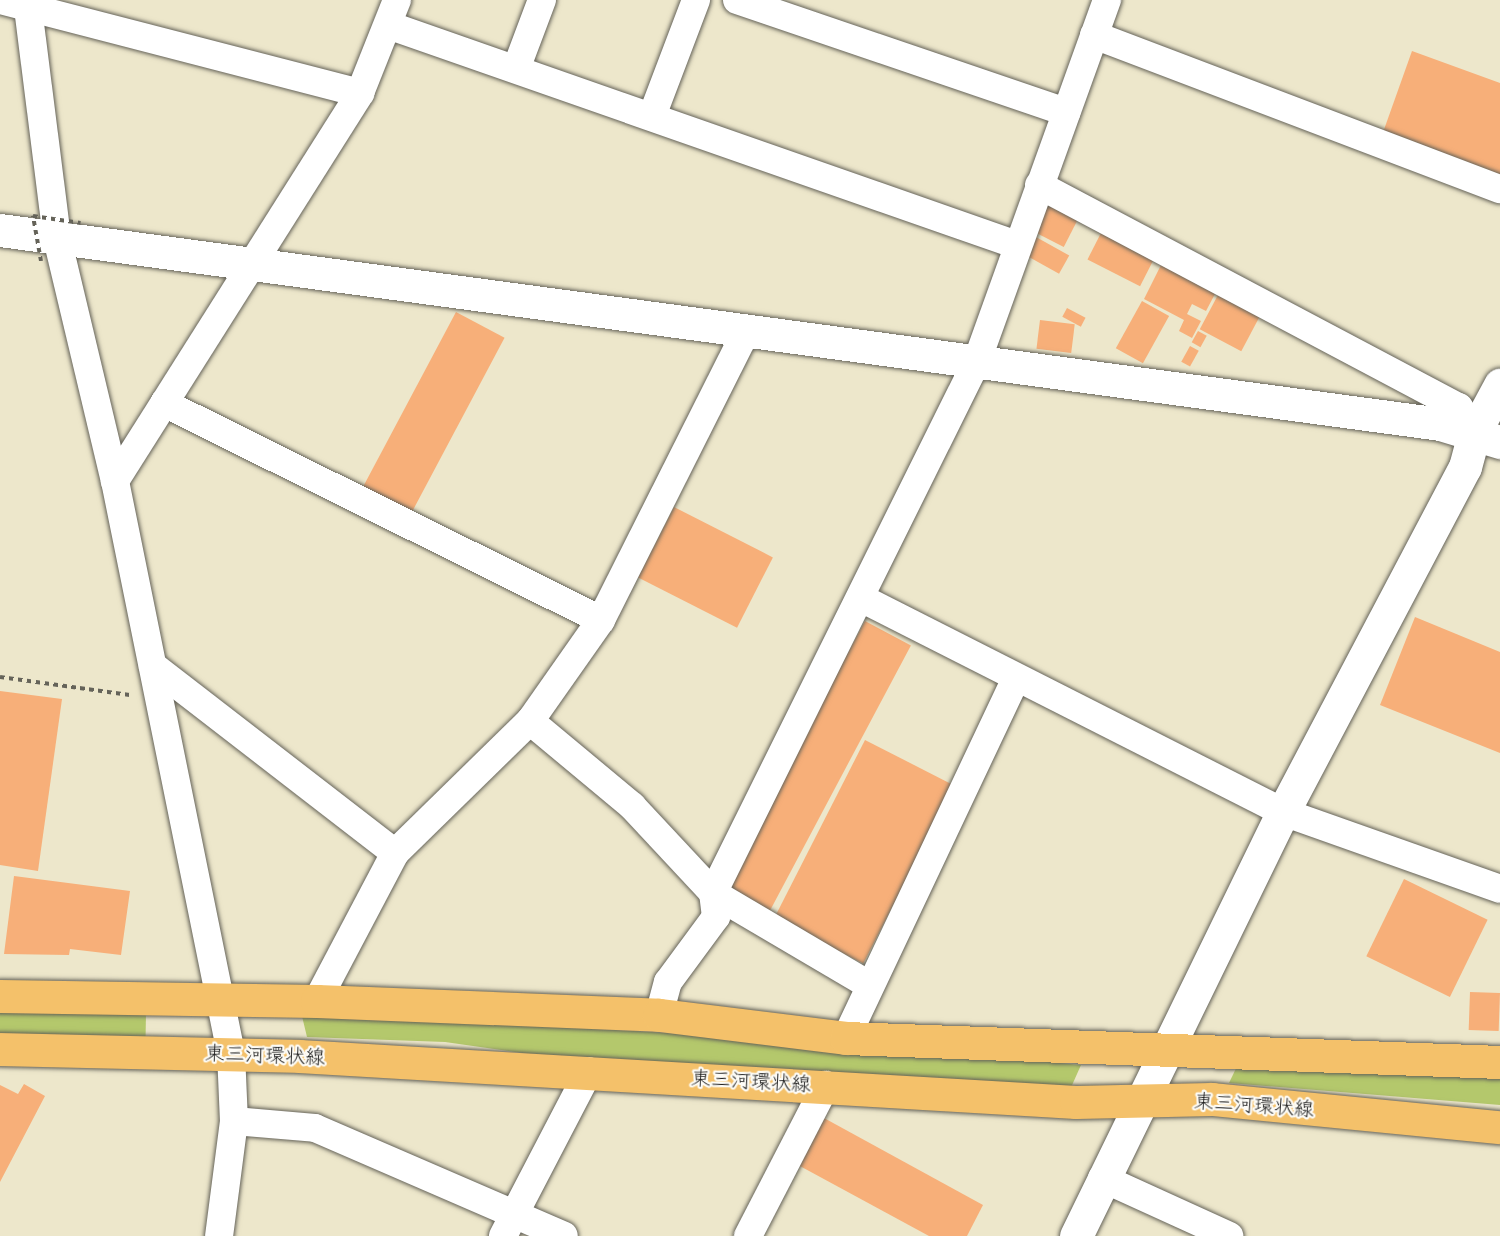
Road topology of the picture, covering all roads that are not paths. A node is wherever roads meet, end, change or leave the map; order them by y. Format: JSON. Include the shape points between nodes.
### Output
{"nodes":[{"id":1,"x":0,"y":0,"type":"edge"},
{"id":2,"x":542,"y":0,"type":"edge"},
{"id":3,"x":696,"y":0,"type":"edge"},
{"id":4,"x":737,"y":0,"type":"edge"},
{"id":5,"x":1107,"y":0,"type":"edge"},
{"id":6,"x":28,"y":3,"type":"edge"},
{"id":7,"x":393,"y":12,"type":"edge"},
{"id":8,"x":1094,"y":35,"type":"junction"},
{"id":9,"x":516,"y":69,"type":"junction"},
{"id":10,"x":360,"y":93,"type":"junction"},
{"id":11,"x":1066,"y":112,"type":"junction"},
{"id":12,"x":652,"y":116,"type":"junction"},
{"id":13,"x":1039,"y":185,"type":"junction"},
{"id":14,"x":1500,"y":189,"type":"edge"},
{"id":15,"x":0,"y":230,"type":"edge"},
{"id":16,"x":59,"y":241,"type":"junction"},
{"id":17,"x":1017,"y":245,"type":"junction"},
{"id":18,"x":253,"y":263,"type":"junction"},
{"id":19,"x":746,"y":332,"type":"junction"},
{"id":20,"x":977,"y":361,"type":"junction"},
{"id":21,"x":1500,"y":385,"type":"edge"},
{"id":22,"x":164,"y":403,"type":"junction"},
{"id":23,"x":1487,"y":437,"type":"edge"},
{"id":24,"x":115,"y":481,"type":"junction"},
{"id":25,"x":861,"y":598,"type":"junction"},
{"id":26,"x":601,"y":620,"type":"junction"},
{"id":27,"x":153,"y":666,"type":"junction"},
{"id":28,"x":1016,"y":679,"type":"junction"},
{"id":29,"x":530,"y":721,"type":"junction"},
{"id":30,"x":1283,"y":812,"type":"junction"},
{"id":31,"x":395,"y":853,"type":"junction"},
{"id":32,"x":1500,"y":889,"type":"edge"},
{"id":33,"x":713,"y":893,"type":"junction"},
{"id":34,"x":869,"y":985,"type":"junction"},
{"id":35,"x":0,"y":996,"type":"edge"},
{"id":36,"x":218,"y":998,"type":"junction"},
{"id":37,"x":317,"y":1001,"type":"junction"},
{"id":38,"x":659,"y":1015,"type":"junction"},
{"id":39,"x":846,"y":1038,"type":"junction"},
{"id":40,"x":1169,"y":1047,"type":"junction"},
{"id":41,"x":0,"y":1049,"type":"edge"},
{"id":42,"x":231,"y":1053,"type":"junction"},
{"id":43,"x":1500,"y":1062,"type":"edge"},
{"id":44,"x":589,"y":1071,"type":"junction"},
{"id":45,"x":826,"y":1085,"type":"junction"},
{"id":46,"x":1142,"y":1102,"type":"junction"},
{"id":47,"x":234,"y":1121,"type":"junction"},
{"id":48,"x":1498,"y":1131,"type":"edge"},
{"id":49,"x":1102,"y":1178,"type":"junction"},
{"id":50,"x":516,"y":1211,"type":"junction"},
{"id":51,"x":219,"y":1236,"type":"edge"},
{"id":52,"x":503,"y":1236,"type":"edge"},
{"id":53,"x":564,"y":1236,"type":"edge"},
{"id":54,"x":748,"y":1236,"type":"edge"},
{"id":55,"x":1076,"y":1236,"type":"edge"},
{"id":56,"x":1229,"y":1236,"type":"edge"}],
"edges":[{"from":1,"to":6,"type":"street"},
{"from":2,"to":9,"type":"street"},
{"from":3,"to":12,"type":"street"},
{"from":4,"to":11,"type":"street"},
{"from":5,"to":8,"type":"street"},
{"from":6,"to":10,"type":"street"},
{"from":6,"to":16,"type":"street"},
{"from":7,"to":9,"type":"street"},
{"from":7,"to":10,"type":"street"},
{"from":8,"to":11,"type":"street"},
{"from":8,"to":14,"type":"street"},
{"from":9,"to":12,"type":"street"},
{"from":10,"to":18,"type":"street"},
{"from":11,"to":13,"type":"street"},
{"from":12,"to":17,"type":"street"},
{"from":13,"to":17,"type":"street"},
{"from":13,"to":23,"type":"street","via":[[1459,407]]},
{"from":15,"to":16,"type":"street"},
{"from":16,"to":18,"type":"street"},
{"from":16,"to":24,"type":"street"},
{"from":17,"to":20,"type":"street"},
{"from":18,"to":19,"type":"street"},
{"from":18,"to":22,"type":"street"},
{"from":19,"to":20,"type":"street"},
{"from":19,"to":26,"type":"street"},
{"from":20,"to":23,"type":"street"},
{"from":20,"to":25,"type":"street"},
{"from":21,"to":23,"type":"street"},
{"from":22,"to":24,"type":"street"},
{"from":22,"to":26,"type":"street"},
{"from":23,"to":30,"type":"street","via":[[1465,467]]},
{"from":24,"to":27,"type":"street"},
{"from":25,"to":28,"type":"street"},
{"from":25,"to":33,"type":"street"},
{"from":26,"to":29,"type":"street"},
{"from":27,"to":31,"type":"street"},
{"from":27,"to":36,"type":"street"},
{"from":28,"to":30,"type":"street"},
{"from":28,"to":34,"type":"street"},
{"from":29,"to":31,"type":"street"},
{"from":29,"to":33,"type":"street","via":[[632,806]]},
{"from":30,"to":32,"type":"street"},
{"from":30,"to":40,"type":"street"},
{"from":31,"to":37,"type":"street"},
{"from":33,"to":34,"type":"street"},
{"from":33,"to":38,"type":"street","via":[[716,917],[668,982]]},
{"from":34,"to":39,"type":"street"},
{"from":35,"to":36,"type":"main road"},
{"from":36,"to":37,"type":"main road"},
{"from":36,"to":42,"type":"street"},
{"from":37,"to":38,"type":"main road"},
{"from":38,"to":39,"type":"main road"},
{"from":39,"to":40,"type":"main road","via":[[1101,1050]]},
{"from":40,"to":43,"type":"main road"},
{"from":40,"to":46,"type":"street"},
{"from":41,"to":42,"type":"main road","name":"東三河環状線"},
{"from":42,"to":44,"type":"main road","name":"東三河環状線"},
{"from":42,"to":47,"type":"street"},
{"from":44,"to":45,"type":"main road","name":"東三河環状線"},
{"from":44,"to":50,"type":"street"},
{"from":45,"to":46,"type":"main road","name":"東三河環状線"},
{"from":45,"to":54,"type":"street"},
{"from":46,"to":48,"type":"main road","name":"東三河環状線","via":[[1212,1099]]},
{"from":46,"to":49,"type":"street"},
{"from":47,"to":50,"type":"street","via":[[315,1128]]},
{"from":47,"to":51,"type":"street"},
{"from":49,"to":55,"type":"street"},
{"from":49,"to":56,"type":"street"},
{"from":50,"to":52,"type":"street"},
{"from":50,"to":53,"type":"street"}]}
